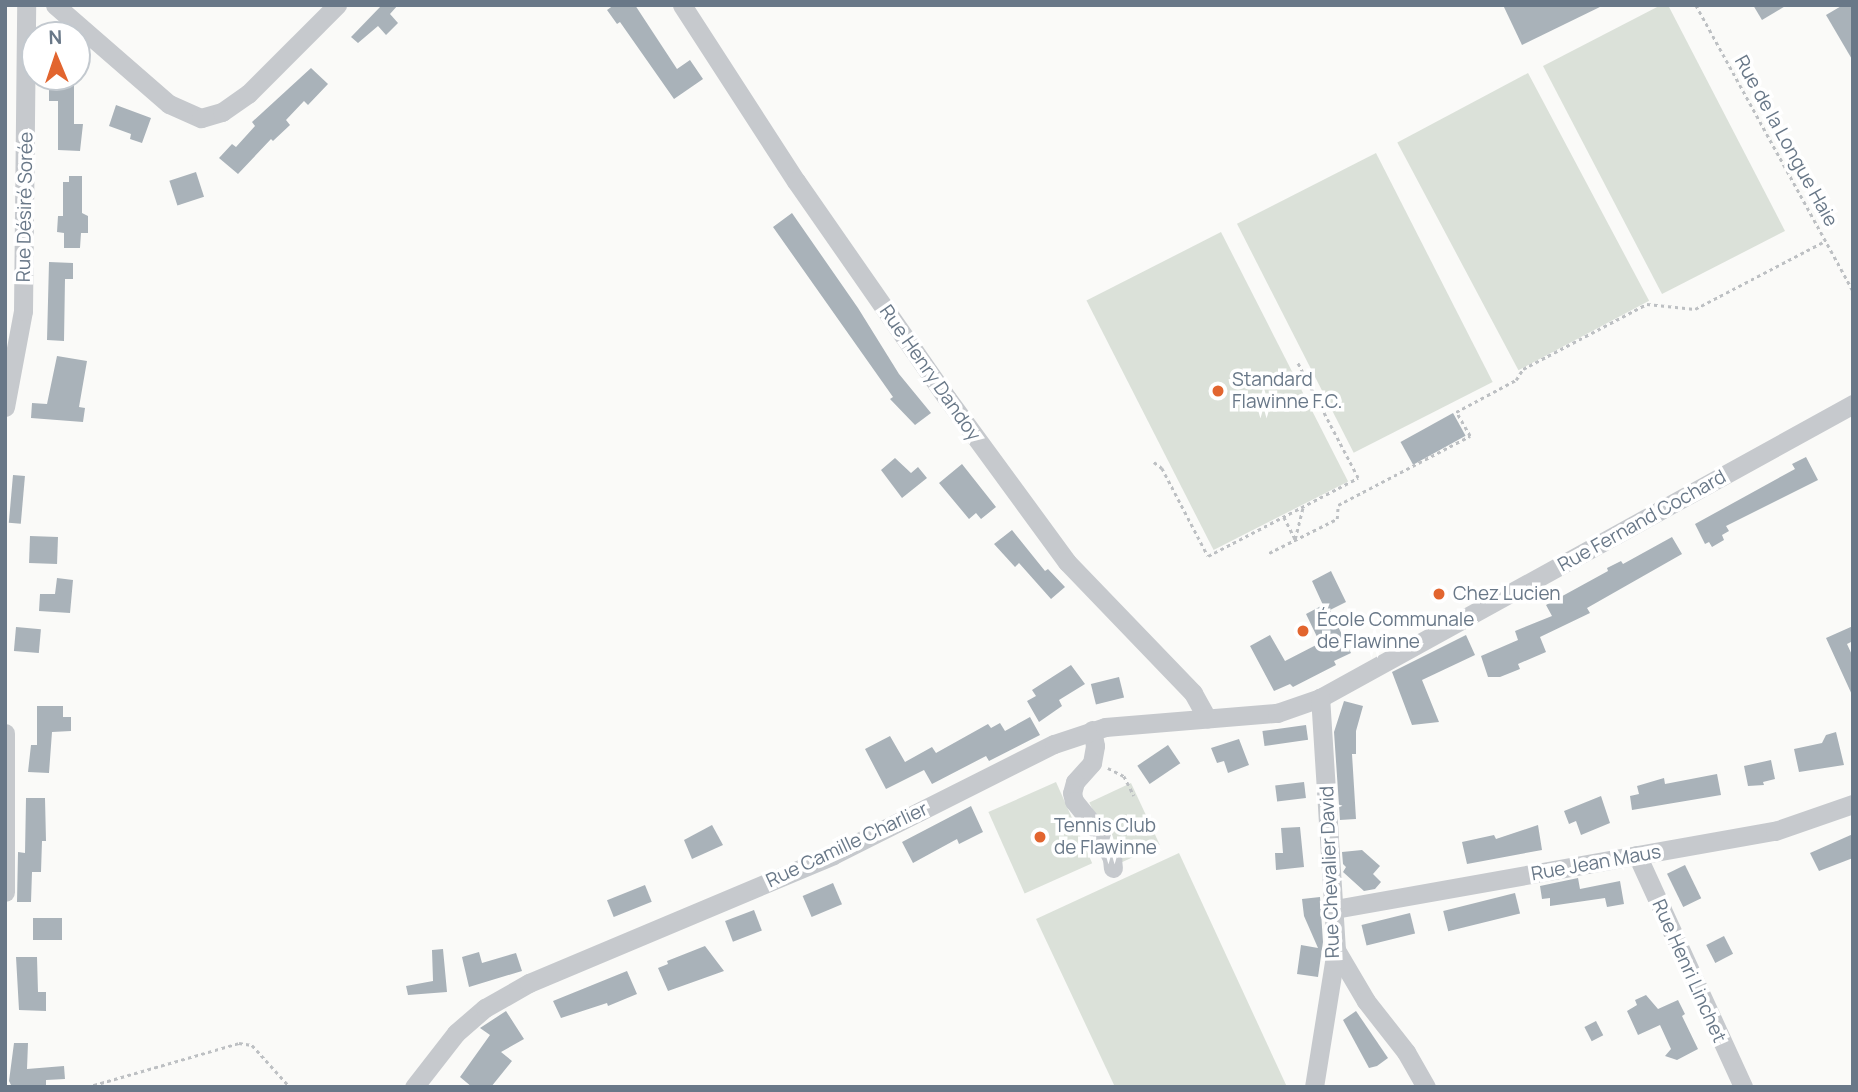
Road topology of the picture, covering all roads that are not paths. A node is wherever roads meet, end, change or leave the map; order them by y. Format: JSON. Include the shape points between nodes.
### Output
{"nodes":[{"id":1,"x":26,"y":5,"type":"edge"},
{"id":2,"x":55,"y":5,"type":"edge"},
{"id":3,"x":337,"y":5,"type":"edge"},
{"id":4,"x":682,"y":5,"type":"edge"},
{"id":5,"x":1853,"y":404,"type":"edge"},
{"id":6,"x":5,"y":407,"type":"edge"},
{"id":7,"x":1321,"y":698,"type":"junction"},
{"id":8,"x":1207,"y":718,"type":"junction"},
{"id":9,"x":1091,"y":730,"type":"junction"},
{"id":10,"x":5,"y":733,"type":"edge"},
{"id":11,"x":1853,"y":804,"type":"edge"},
{"id":12,"x":1637,"y":855,"type":"junction"},
{"id":13,"x":1113,"y":868,"type":"dead end"},
{"id":14,"x":5,"y":892,"type":"edge"},
{"id":15,"x":1335,"y":909,"type":"junction"},
{"id":16,"x":1336,"y":950,"type":"junction"},
{"id":17,"x":414,"y":1087,"type":"edge"},
{"id":18,"x":1314,"y":1087,"type":"edge"},
{"id":19,"x":1426,"y":1087,"type":"edge"},
{"id":20,"x":1743,"y":1087,"type":"edge"}],
"edges":[{"from":1,"to":6,"type":"street","name":"Rue Désiré Sorée","via":[[23,311]]},
{"from":2,"to":3,"type":"street","via":[[169,104],[201,118],[222,112],[248,94]]},
{"from":4,"to":8,"type":"street","name":"Rue Henry Dandoy","via":[[796,181],[1067,562],[1193,692]]},
{"from":5,"to":7,"type":"street","name":"Rue Fernand Cochard"},
{"from":7,"to":8,"type":"street","name":"Rue Camille Charlier","via":[[1277,713]]},
{"from":7,"to":15,"type":"street","name":"Rue Chevalier David"},
{"from":8,"to":9,"type":"street","name":"Rue Camille Charlier"},
{"from":9,"to":13,"type":"street","via":[[1095,746],[1092,763],[1074,782],[1072,793],[1097,829]]},
{"from":9,"to":17,"type":"street","name":"Rue Camille Charlier","via":[[1054,744],[833,855],[529,983],[485,1008],[456,1033]]},
{"from":10,"to":14,"type":"street"},
{"from":11,"to":12,"type":"street","name":"Rue Jean Maus","via":[[1775,831]]},
{"from":12,"to":15,"type":"street","name":"Rue Jean Maus"},
{"from":12,"to":20,"type":"street","name":"Rue Henri Linchet"},
{"from":15,"to":16,"type":"street","name":"Rue Chevalier David"},
{"from":16,"to":18,"type":"street","name":"Rue Chevalier David"},
{"from":16,"to":19,"type":"street"}]}
